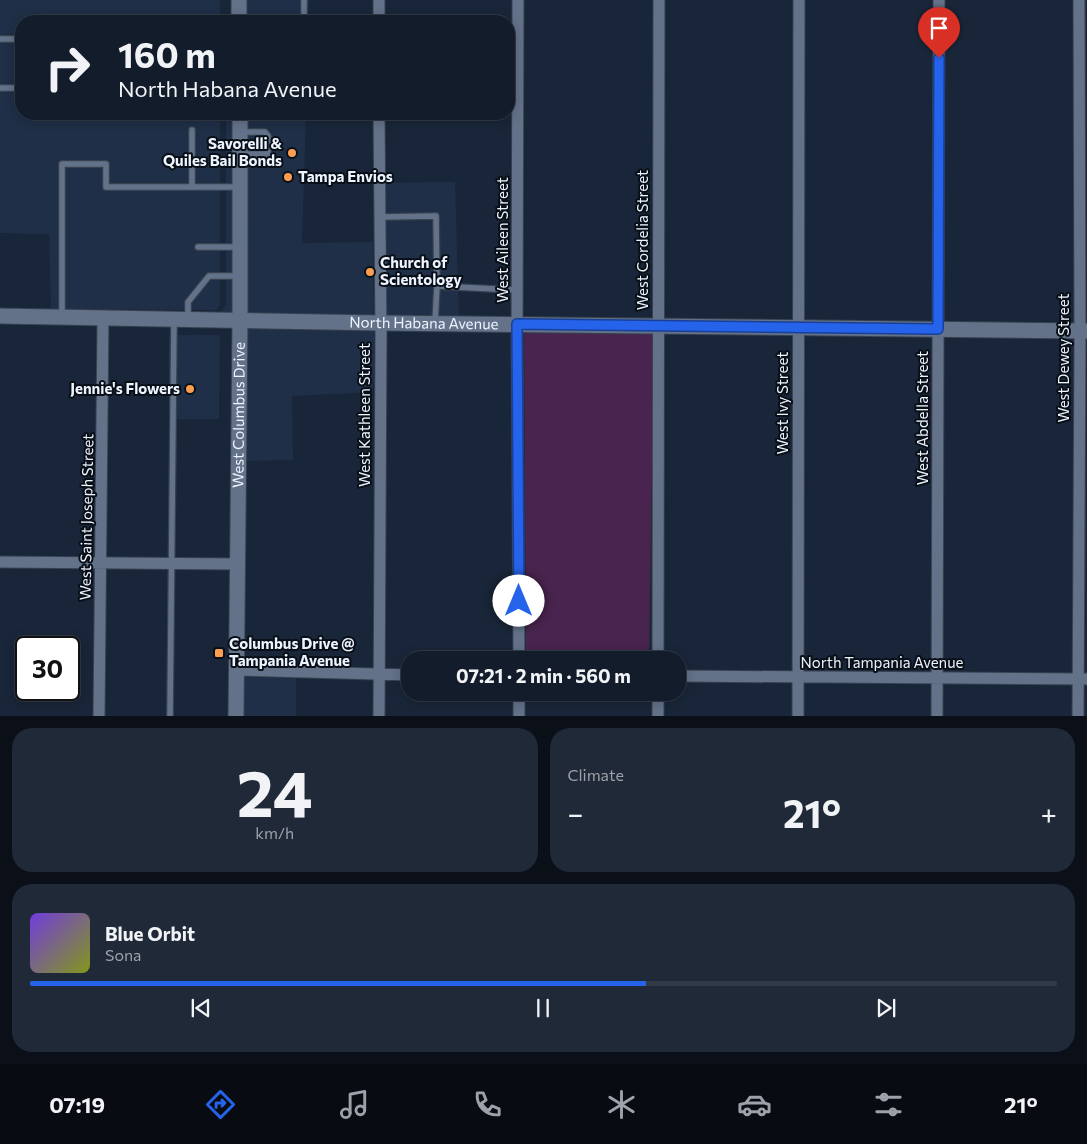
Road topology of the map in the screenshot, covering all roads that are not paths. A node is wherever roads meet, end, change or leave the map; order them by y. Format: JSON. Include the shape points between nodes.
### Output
{"nodes":[{"id":1,"x":239,"y":0,"type":"edge"},
{"id":2,"x":304,"y":0,"type":"edge"},
{"id":3,"x":379,"y":0,"type":"edge"},
{"id":4,"x":518,"y":0,"type":"edge"},
{"id":5,"x":659,"y":0,"type":"edge"},
{"id":6,"x":799,"y":0,"type":"edge"},
{"id":7,"x":939,"y":0,"type":"edge"},
{"id":8,"x":1079,"y":0,"type":"edge"},
{"id":9,"x":239,"y":15,"type":"edge"},
{"id":10,"x":304,"y":15,"type":"edge"},
{"id":11,"x":379,"y":15,"type":"edge"},
{"id":12,"x":0,"y":39,"type":"edge"},
{"id":13,"x":15,"y":39,"type":"edge"},
{"id":14,"x":0,"y":88,"type":"edge"},
{"id":15,"x":15,"y":88,"type":"edge"},
{"id":16,"x":240,"y":120,"type":"edge"},
{"id":17,"x":379,"y":120,"type":"edge"},
{"id":18,"x":192,"y":130,"type":"dead end"},
{"id":19,"x":240,"y":132,"type":"junction"},
{"id":20,"x":240,"y":154,"type":"junction"},
{"id":21,"x":192,"y":187,"type":"junction"},
{"id":22,"x":240,"y":187,"type":"junction"},
{"id":23,"x":380,"y":216,"type":"junction"},
{"id":24,"x":198,"y":247,"type":"dead end"},
{"id":25,"x":240,"y":247,"type":"junction"},
{"id":26,"x":240,"y":276,"type":"junction"},
{"id":27,"x":437,"y":286,"type":"junction"},
{"id":28,"x":517,"y":290,"type":"junction"},
{"id":29,"x":0,"y":316,"type":"edge"},
{"id":30,"x":62,"y":317,"type":"junction"},
{"id":31,"x":103,"y":318,"type":"junction"},
{"id":32,"x":181,"y":319,"type":"junction"},
{"id":33,"x":240,"y":321,"type":"junction"},
{"id":34,"x":380,"y":323,"type":"junction"},
{"id":35,"x":435,"y":324,"type":"junction"},
{"id":36,"x":517,"y":324,"type":"junction"},
{"id":37,"x":658,"y":326,"type":"junction"},
{"id":38,"x":798,"y":328,"type":"junction"},
{"id":39,"x":938,"y":329,"type":"junction"},
{"id":40,"x":1083,"y":331,"type":"edge"},
{"id":41,"x":0,"y":562,"type":"edge"},
{"id":42,"x":101,"y":564,"type":"junction"},
{"id":43,"x":171,"y":564,"type":"junction"},
{"id":44,"x":238,"y":564,"type":"junction"},
{"id":45,"x":519,"y":651,"type":"edge"},
{"id":46,"x":658,"y":651,"type":"edge"},
{"id":47,"x":237,"y":670,"type":"junction"},
{"id":48,"x":379,"y":674,"type":"junction"},
{"id":49,"x":401,"y":674,"type":"edge"},
{"id":50,"x":686,"y":676,"type":"edge"},
{"id":51,"x":798,"y":678,"type":"junction"},
{"id":52,"x":937,"y":678,"type":"junction"},
{"id":53,"x":1083,"y":679,"type":"edge"},
{"id":54,"x":519,"y":701,"type":"edge"},
{"id":55,"x":658,"y":701,"type":"edge"},
{"id":56,"x":99,"y":716,"type":"edge"},
{"id":57,"x":170,"y":716,"type":"edge"},
{"id":58,"x":236,"y":716,"type":"edge"},
{"id":59,"x":379,"y":716,"type":"edge"},
{"id":60,"x":519,"y":716,"type":"edge"},
{"id":61,"x":658,"y":716,"type":"edge"},
{"id":62,"x":798,"y":716,"type":"edge"},
{"id":63,"x":937,"y":716,"type":"edge"},
{"id":64,"x":1078,"y":716,"type":"edge"}],
"edges":[{"from":1,"to":9,"type":"street"},
{"from":2,"to":10,"type":"lane"},
{"from":3,"to":11,"type":"street"},
{"from":4,"to":28,"type":"street","name":"West Aileen Street"},
{"from":5,"to":37,"type":"street","name":"West Cordelia Street"},
{"from":6,"to":38,"type":"street","name":"West Ivy Street"},
{"from":7,"to":39,"type":"street","name":"West Abdella Street"},
{"from":8,"to":40,"type":"street","name":"West Dewey Street"},
{"from":12,"to":13,"type":"lane"},
{"from":14,"to":15,"type":"lane"},
{"from":16,"to":19,"type":"street","name":"West Columbus Drive"},
{"from":17,"to":23,"type":"street","name":"West Kathleen Street"},
{"from":18,"to":21,"type":"lane"},
{"from":19,"to":20,"type":"street","name":"West Columbus Drive"},
{"from":19,"to":20,"type":"lane","via":[[265,132],[268,136],[268,154]]},
{"from":20,"to":22,"type":"street","name":"West Columbus Drive"},
{"from":21,"to":22,"type":"lane"},
{"from":21,"to":30,"type":"lane","via":[[106,187],[106,164],[62,164]]},
{"from":22,"to":25,"type":"street","name":"West Columbus Drive"},
{"from":23,"to":27,"type":"lane","via":[[436,216]]},
{"from":23,"to":34,"type":"street","name":"West Kathleen Street"},
{"from":24,"to":25,"type":"lane"},
{"from":25,"to":26,"type":"street","name":"West Columbus Drive"},
{"from":26,"to":32,"type":"lane","via":[[209,276],[188,302]]},
{"from":26,"to":33,"type":"street","name":"West Columbus Drive"},
{"from":27,"to":28,"type":"lane"},
{"from":27,"to":35,"type":"lane"},
{"from":28,"to":36,"type":"street","name":"West Aileen Street"},
{"from":29,"to":30,"type":"street","name":"North Habana Avenue"},
{"from":30,"to":31,"type":"street","name":"North Habana Avenue"},
{"from":31,"to":32,"type":"street","name":"North Habana Avenue"},
{"from":31,"to":42,"type":"street","name":"West Saint Joseph Street"},
{"from":32,"to":33,"type":"street","name":"North Habana Avenue"},
{"from":32,"to":43,"type":"lane"},
{"from":33,"to":34,"type":"street","name":"North Habana Avenue"},
{"from":33,"to":44,"type":"street","name":"West Columbus Drive"},
{"from":34,"to":35,"type":"street","name":"North Habana Avenue"},
{"from":34,"to":48,"type":"street","name":"West Kathleen Street"},
{"from":35,"to":36,"type":"street","name":"North Habana Avenue"},
{"from":36,"to":37,"type":"street","name":"North Habana Avenue"},
{"from":36,"to":45,"type":"street","name":"West Aileen Street"},
{"from":37,"to":38,"type":"street","name":"North Habana Avenue"},
{"from":37,"to":46,"type":"street","name":"West Cordelia Street"},
{"from":38,"to":39,"type":"street","name":"North Habana Avenue"},
{"from":38,"to":51,"type":"street","name":"West Ivy Street"},
{"from":39,"to":40,"type":"street","name":"North Habana Avenue"},
{"from":39,"to":52,"type":"street","name":"West Abdella Street"},
{"from":40,"to":53,"type":"street","name":"West Dewey Street"},
{"from":41,"to":42,"type":"street"},
{"from":42,"to":43,"type":"street"},
{"from":42,"to":56,"type":"street","name":"West Saint Joseph Street"},
{"from":43,"to":44,"type":"street"},
{"from":43,"to":57,"type":"lane"},
{"from":44,"to":47,"type":"street","name":"West Columbus Drive"},
{"from":47,"to":48,"type":"street"},
{"from":47,"to":58,"type":"street","name":"West Columbus Drive"},
{"from":48,"to":49,"type":"street"},
{"from":48,"to":59,"type":"street","name":"West Kathleen Street"},
{"from":50,"to":51,"type":"street","name":"North Tampania Avenue"},
{"from":51,"to":52,"type":"street","name":"North Tampania Avenue"},
{"from":51,"to":62,"type":"street","name":"West Ivy Street"},
{"from":52,"to":53,"type":"street","name":"North Tampania Avenue"},
{"from":52,"to":63,"type":"street","name":"West Abdella Street"},
{"from":53,"to":64,"type":"street","name":"West Dewey Street"},
{"from":54,"to":60,"type":"street"},
{"from":55,"to":61,"type":"street"}]}
